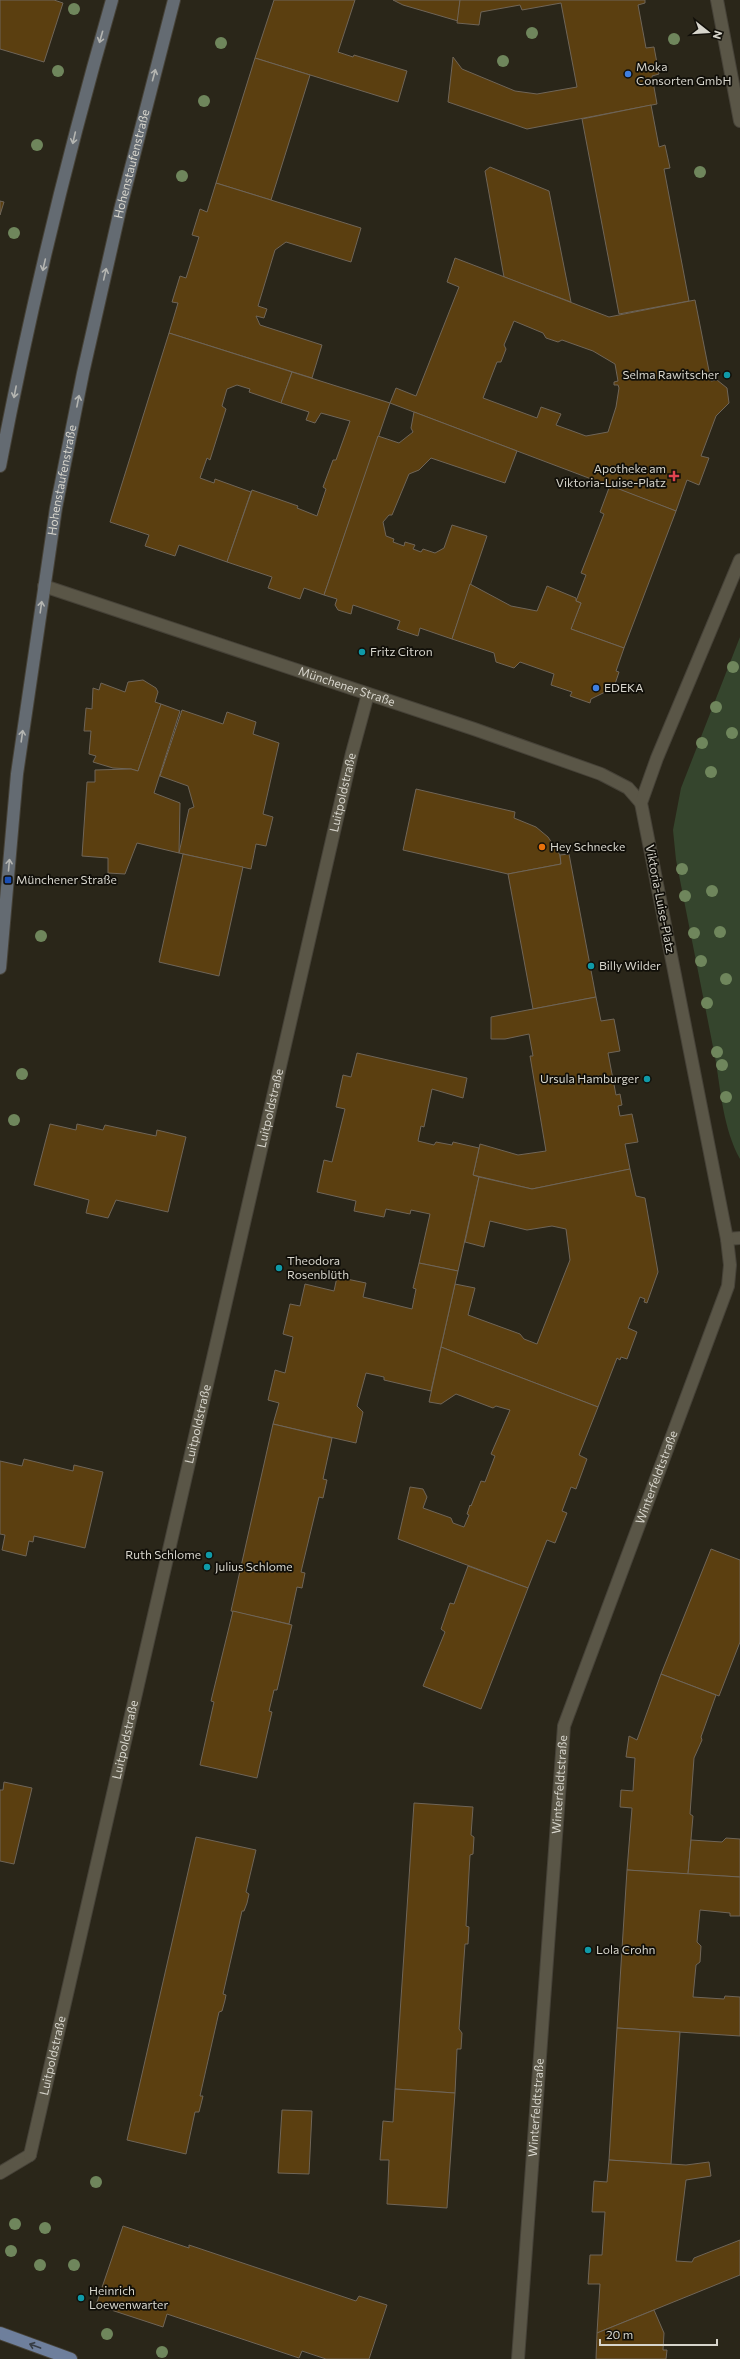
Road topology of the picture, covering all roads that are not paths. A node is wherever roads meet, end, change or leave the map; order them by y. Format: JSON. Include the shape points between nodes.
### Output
{"nodes":[{"id":1,"x":112,"y":0,"type":"edge"},
{"id":2,"x":174,"y":0,"type":"edge"},
{"id":3,"x":717,"y":0,"type":"edge"},
{"id":4,"x":740,"y":120,"type":"edge"},
{"id":5,"x":0,"y":466,"type":"edge"},
{"id":6,"x":740,"y":560,"type":"edge"},
{"id":7,"x":44,"y":586,"type":"junction"},
{"id":8,"x":368,"y":694,"type":"junction"},
{"id":9,"x":641,"y":803,"type":"junction"},
{"id":10,"x":1,"y":943,"type":"edge"},
{"id":11,"x":0,"y":968,"type":"edge"},
{"id":12,"x":740,"y":1238,"type":"edge"},
{"id":13,"x":727,"y":1239,"type":"junction"},
{"id":14,"x":0,"y":2173,"type":"edge"},
{"id":15,"x":0,"y":2333,"type":"edge"},
{"id":16,"x":71,"y":2359,"type":"edge"},
{"id":17,"x":518,"y":2359,"type":"edge"}],
"edges":[{"from":1,"to":5,"type":"main road","one_way":true,"via":[[81,108],[21,361]]},
{"from":7,"to":2,"type":"main road","name":"Hohenstaufenstraße","one_way":true,"via":[[56,508],[87,358],[122,202]]},
{"from":3,"to":4,"type":"street"},
{"from":6,"to":9,"type":"street","via":[[657,758]]},
{"from":7,"to":8,"type":"street","name":"Münchener Straße"},
{"from":10,"to":7,"type":"main road","name":"Hohenstaufenstraße","one_way":true,"via":[[17,774]]},
{"from":8,"to":9,"type":"street","name":"Münchener Straße","via":[[614,779],[628,788]]},
{"from":8,"to":14,"type":"street","name":"Luitpoldstraße","via":[[350,761],[30,2156]]},
{"from":9,"to":13,"type":"street","name":"Viktoria-Luise-Platz"},
{"from":10,"to":11,"type":"main road","name":"Hohenstaufenstraße"},
{"from":12,"to":13,"type":"street"},
{"from":13,"to":17,"type":"street","name":"Winterfeldtstraße","via":[[730,1265],[725,1294],[564,1726]]},
{"from":16,"to":15,"type":"main road","one_way":true}]}
